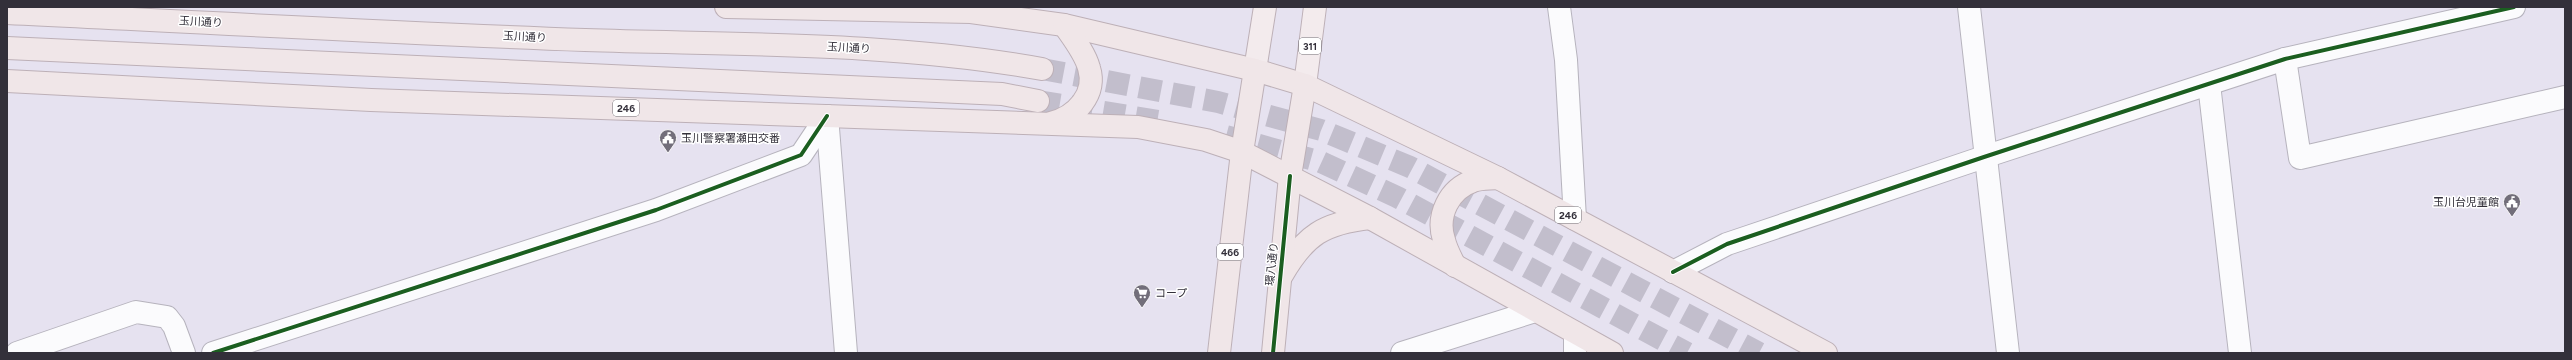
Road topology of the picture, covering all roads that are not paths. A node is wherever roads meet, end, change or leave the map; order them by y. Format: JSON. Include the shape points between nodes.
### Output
{"nodes":[{"id":1,"x":726,"y":7,"type":"edge"},
{"id":2,"x":1013,"y":7,"type":"edge"},
{"id":3,"x":1265,"y":7,"type":"edge"},
{"id":4,"x":1315,"y":7,"type":"edge"},
{"id":5,"x":1559,"y":7,"type":"edge"},
{"id":6,"x":1969,"y":7,"type":"edge"},
{"id":7,"x":2514,"y":7,"type":"edge"},
{"id":8,"x":895,"y":9,"type":"edge"},
{"id":9,"x":971,"y":12,"type":"junction"},
{"id":10,"x":7,"y":13,"type":"edge"},
{"id":11,"x":1064,"y":25,"type":"junction"},
{"id":12,"x":7,"y":48,"type":"edge"},
{"id":13,"x":2285,"y":59,"type":"junction"},
{"id":14,"x":1042,"y":69,"type":"tunnel mouth"},
{"id":15,"x":1256,"y":70,"type":"junction"},
{"id":16,"x":7,"y":81,"type":"edge"},
{"id":17,"x":2209,"y":84,"type":"junction"},
{"id":18,"x":1305,"y":85,"type":"junction"},
{"id":19,"x":2565,"y":97,"type":"edge"},
{"id":20,"x":1038,"y":101,"type":"tunnel mouth"},
{"id":21,"x":827,"y":116,"type":"junction"},
{"id":22,"x":1044,"y":125,"type":"junction"},
{"id":23,"x":1242,"y":152,"type":"junction"},
{"id":24,"x":1984,"y":157,"type":"junction"},
{"id":25,"x":1290,"y":176,"type":"junction"},
{"id":26,"x":1498,"y":178,"type":"junction"},
{"id":27,"x":1370,"y":218,"type":"junction"},
{"id":28,"x":1575,"y":219,"type":"junction"},
{"id":29,"x":1455,"y":266,"type":"junction"},
{"id":30,"x":1673,"y":272,"type":"junction"},
{"id":31,"x":1280,"y":278,"type":"junction"},
{"id":32,"x":1535,"y":311,"type":"junction"},
{"id":33,"x":1575,"y":343,"type":"edge"},
{"id":34,"x":17,"y":353,"type":"edge"},
{"id":35,"x":184,"y":353,"type":"edge"},
{"id":36,"x":213,"y":353,"type":"edge"},
{"id":37,"x":846,"y":353,"type":"edge"},
{"id":38,"x":1219,"y":353,"type":"edge"},
{"id":39,"x":1273,"y":353,"type":"edge"},
{"id":40,"x":1402,"y":353,"type":"edge"},
{"id":41,"x":1612,"y":353,"type":"edge"},
{"id":42,"x":1826,"y":353,"type":"edge"},
{"id":43,"x":2008,"y":353,"type":"edge"},
{"id":44,"x":2240,"y":353,"type":"edge"}],
"edges":[{"from":1,"to":8,"type":"highway","number":"246"},
{"from":2,"to":9,"type":"highway"},
{"from":3,"to":15,"type":"main road"},
{"from":4,"to":18,"type":"main road","name":"環八通り","number":"311"},
{"from":5,"to":28,"type":"street","via":[[1566,60]]},
{"from":6,"to":24,"type":"street"},
{"from":7,"to":13,"type":"street"},
{"from":8,"to":9,"type":"highway","number":"246"},
{"from":9,"to":11,"type":"highway","number":"246"},
{"from":10,"to":14,"type":"highway","name":"玉川通り","via":[[575,40],[858,48],[1009,63]]},
{"from":11,"to":15,"type":"highway","number":"246"},
{"from":11,"to":22,"type":"highway","via":[[1090,68],[1090,86],[1084,102],[1073,113],[1060,121]]},
{"from":12,"to":20,"type":"highway","via":[[1002,94]]},
{"from":13,"to":17,"type":"street"},
{"from":13,"to":19,"type":"street","via":[[2300,158]]},
{"from":15,"to":18,"type":"highway","number":"246"},
{"from":15,"to":23,"type":"highway","number":"466"},
{"from":16,"to":21,"type":"highway","number":"246","via":[[371,100]]},
{"from":17,"to":24,"type":"street"},
{"from":17,"to":44,"type":"street"},
{"from":18,"to":25,"type":"highway","name":"環八通り"},
{"from":18,"to":26,"type":"highway","number":"246"},
{"from":21,"to":22,"type":"highway","number":"246"},
{"from":21,"to":36,"type":"street","via":[[801,155],[656,210]]},
{"from":21,"to":37,"type":"street"},
{"from":22,"to":23,"type":"highway","number":"246","via":[[1138,127],[1206,140]]},
{"from":23,"to":25,"type":"highway","number":"246"},
{"from":23,"to":38,"type":"highway","number":"466"},
{"from":24,"to":30,"type":"street","via":[[1727,244]]},
{"from":24,"to":43,"type":"street"},
{"from":25,"to":27,"type":"highway","number":"246"},
{"from":25,"to":31,"type":"highway","name":"環八通り"},
{"from":26,"to":28,"type":"highway","number":"246"},
{"from":26,"to":29,"type":"highway","via":[[1475,180],[1460,187],[1446,203],[1442,219],[1443,240]]},
{"from":27,"to":29,"type":"highway","number":"246"},
{"from":27,"to":31,"type":"highway","via":[[1341,222],[1316,233],[1295,253]]},
{"from":28,"to":30,"type":"highway","number":"246"},
{"from":29,"to":32,"type":"highway","number":"246"},
{"from":30,"to":42,"type":"highway","number":"246"},
{"from":31,"to":39,"type":"highway","name":"環八通り"},
{"from":32,"to":33,"type":"highway","number":"246"},
{"from":32,"to":40,"type":"street"},
{"from":33,"to":41,"type":"highway","number":"246"},
{"from":34,"to":35,"type":"street","via":[[136,312],[167,317],[174,326]]}]}
